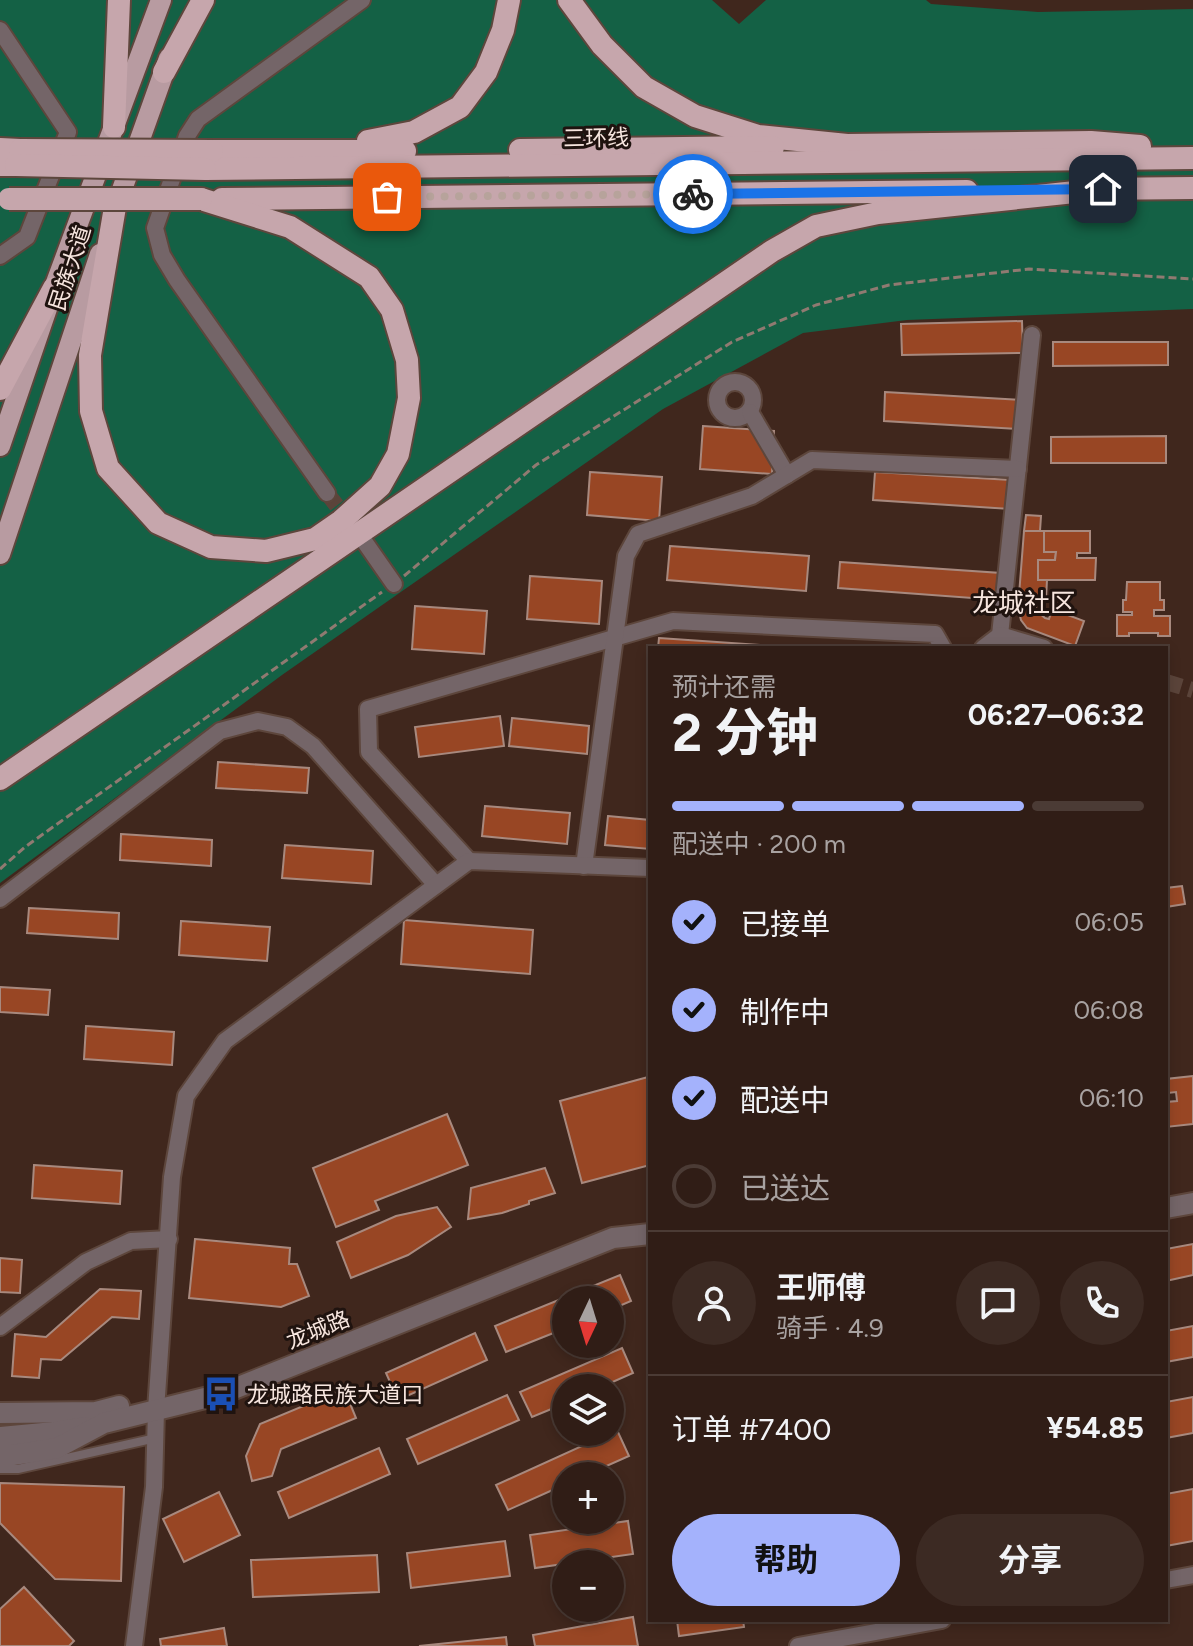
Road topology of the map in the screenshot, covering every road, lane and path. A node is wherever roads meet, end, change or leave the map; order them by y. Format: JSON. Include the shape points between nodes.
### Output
{"nodes":[{"id":1,"x":119,"y":0,"type":"edge"},
{"id":2,"x":161,"y":0,"type":"edge"},
{"id":3,"x":190,"y":0,"type":"edge"},
{"id":4,"x":203,"y":0,"type":"edge"},
{"id":5,"x":362,"y":0,"type":"edge"},
{"id":6,"x":509,"y":0,"type":"edge"},
{"id":7,"x":569,"y":0,"type":"edge"},
{"id":8,"x":0,"y":30,"type":"edge"},
{"id":9,"x":164,"y":72,"type":"junction"},
{"id":10,"x":114,"y":127,"type":"junction"},
{"id":11,"x":847,"y":145,"type":"junction"},
{"id":12,"x":1193,"y":151,"type":"edge"},
{"id":13,"x":275,"y":152,"type":"junction"},
{"id":14,"x":9,"y":157,"type":"edge"},
{"id":15,"x":1193,"y":158,"type":"edge"},
{"id":16,"x":208,"y":160,"type":"junction"},
{"id":17,"x":1193,"y":188,"type":"edge"},
{"id":18,"x":1103,"y":189,"type":"junction"},
{"id":19,"x":3,"y":199,"type":"edge"},
{"id":20,"x":201,"y":199,"type":"junction"},
{"id":21,"x":115,"y":207,"type":"junction"},
{"id":22,"x":0,"y":256,"type":"edge"},
{"id":23,"x":1193,"y":279,"type":"edge"},
{"id":24,"x":54,"y":288,"type":"junction"},
{"id":25,"x":1032,"y":335,"type":"dead end"},
{"id":26,"x":0,"y":389,"type":"edge"},
{"id":27,"x":750,"y":412,"type":"dead end"},
{"id":28,"x":0,"y":446,"type":"edge"},
{"id":29,"x":1018,"y":469,"type":"junction"},
{"id":30,"x":787,"y":475,"type":"junction"},
{"id":31,"x":327,"y":493,"type":"tunnel mouth"},
{"id":32,"x":364,"y":541,"type":"dead end"},
{"id":33,"x":0,"y":554,"type":"edge"},
{"id":34,"x":394,"y":584,"type":"junction"},
{"id":35,"x":1000,"y":635,"type":"junction"},
{"id":36,"x":616,"y":637,"type":"junction"},
{"id":37,"x":942,"y":646,"type":"edge"},
{"id":38,"x":986,"y":646,"type":"edge"},
{"id":39,"x":1037,"y":646,"type":"edge"},
{"id":40,"x":0,"y":779,"type":"edge"},
{"id":41,"x":469,"y":861,"type":"junction"},
{"id":42,"x":584,"y":866,"type":"junction"},
{"id":43,"x":648,"y":868,"type":"edge"},
{"id":44,"x":0,"y":869,"type":"edge"},
{"id":45,"x":436,"y":885,"type":"junction"},
{"id":46,"x":0,"y":899,"type":"edge"},
{"id":47,"x":1193,"y":1190,"type":"edge"},
{"id":48,"x":1168,"y":1195,"type":"edge"},
{"id":49,"x":1193,"y":1203,"type":"edge"},
{"id":50,"x":1168,"y":1208,"type":"edge"},
{"id":51,"x":648,"y":1221,"type":"edge"},
{"id":52,"x":648,"y":1234,"type":"edge"},
{"id":53,"x":169,"y":1239,"type":"junction"},
{"id":54,"x":0,"y":1327,"type":"edge"},
{"id":55,"x":157,"y":1403,"type":"junction"},
{"id":56,"x":0,"y":1413,"type":"edge"},
{"id":57,"x":100,"y":1417,"type":"junction"},
{"id":58,"x":0,"y":1429,"type":"edge"},
{"id":59,"x":0,"y":1437,"type":"edge"},
{"id":60,"x":156,"y":1438,"type":"junction"},
{"id":61,"x":0,"y":1455,"type":"edge"},
{"id":62,"x":0,"y":1469,"type":"edge"},
{"id":63,"x":1193,"y":1575,"type":"edge"},
{"id":64,"x":1168,"y":1580,"type":"edge"},
{"id":65,"x":931,"y":1622,"type":"edge"},
{"id":66,"x":134,"y":1646,"type":"edge"},
{"id":67,"x":798,"y":1646,"type":"edge"}],
"edges":[{"from":1,"to":10,"type":"highway"},
{"from":2,"to":10,"type":"main road","name":"民族大道"},
{"from":3,"to":9,"type":"main road","name":"民族大道"},
{"from":4,"to":9,"type":"highway"},
{"from":5,"to":31,"type":"street","via":[[198,119],[155,228],[162,255],[177,280]]},
{"from":6,"to":13,"type":"highway","via":[[486,72],[460,107],[414,132]]},
{"from":7,"to":11,"type":"highway","via":[[602,45],[644,87],[695,116],[758,136]]},
{"from":8,"to":22,"type":"street","via":[[68,132],[27,237]]},
{"from":9,"to":21,"type":"main road","name":"民族大道"},
{"from":10,"to":24,"type":"main road","name":"民族大道"},
{"from":11,"to":12,"type":"highway","via":[[1091,142]]},
{"from":11,"to":13,"type":"highway"},
{"from":13,"to":16,"type":"highway"},
{"from":14,"to":16,"type":"highway","name":"三环线","bridge":true},
{"from":15,"to":16,"type":"highway","name":"三环线"},
{"from":17,"to":18,"type":"highway"},
{"from":18,"to":20,"type":"highway"},
{"from":18,"to":40,"type":"highway","via":[[878,213],[816,226]]},
{"from":19,"to":20,"type":"highway","bridge":true},
{"from":20,"to":21,"type":"highway","via":[[290,227],[369,277],[392,310],[407,360],[409,398],[398,454],[380,486],[315,539],[266,551],[211,547],[158,523],[108,468],[91,411],[90,355]]},
{"from":21,"to":33,"type":"main road","name":"民族大道"},
{"from":23,"to":34,"type":"path","via":[[1029,269],[889,285],[816,305],[732,342],[536,465]]},
{"from":24,"to":26,"type":"highway"},
{"from":24,"to":28,"type":"main road","name":"民族大道"},
{"from":25,"to":29,"type":"street"},
{"from":27,"to":30,"type":"street"},
{"from":29,"to":30,"type":"street","via":[[812,460]]},
{"from":29,"to":35,"type":"street"},
{"from":30,"to":36,"type":"street","via":[[752,496],[638,534],[626,556]]},
{"from":32,"to":34,"type":"street"},
{"from":34,"to":44,"type":"path"},
{"from":35,"to":38,"type":"street"},
{"from":35,"to":39,"type":"street"},
{"from":36,"to":37,"type":"street","via":[[673,621],[935,634]]},
{"from":36,"to":41,"type":"street","via":[[368,709],[369,752]]},
{"from":36,"to":42,"type":"street"},
{"from":41,"to":42,"type":"street"},
{"from":41,"to":45,"type":"street"},
{"from":42,"to":43,"type":"street"},
{"from":45,"to":46,"type":"street","via":[[313,746],[287,727],[258,721],[220,731]]},
{"from":45,"to":53,"type":"street","via":[[225,1041],[186,1096],[172,1177]]},
{"from":47,"to":48,"type":"street"},
{"from":49,"to":50,"type":"street"},
{"from":51,"to":55,"type":"street","name":"龙城路","via":[[614,1225]]},
{"from":52,"to":55,"type":"street","name":"龙城路","via":[[613,1238],[221,1394]]},
{"from":53,"to":54,"type":"street","via":[[131,1241],[86,1262]]},
{"from":53,"to":55,"type":"street"},
{"from":55,"to":57,"type":"street","name":"龙城路"},
{"from":55,"to":60,"type":"street"},
{"from":56,"to":57,"type":"street","name":"龙城路"},
{"from":57,"to":58,"type":"street"},
{"from":57,"to":59,"type":"street","via":[[54,1432]]},
{"from":57,"to":61,"type":"street","name":"龙城路","via":[[57,1448]]},
{"from":60,"to":62,"type":"lane"},
{"from":60,"to":66,"type":"street"},
{"from":63,"to":64,"type":"street"},
{"from":65,"to":67,"type":"street"}]}
